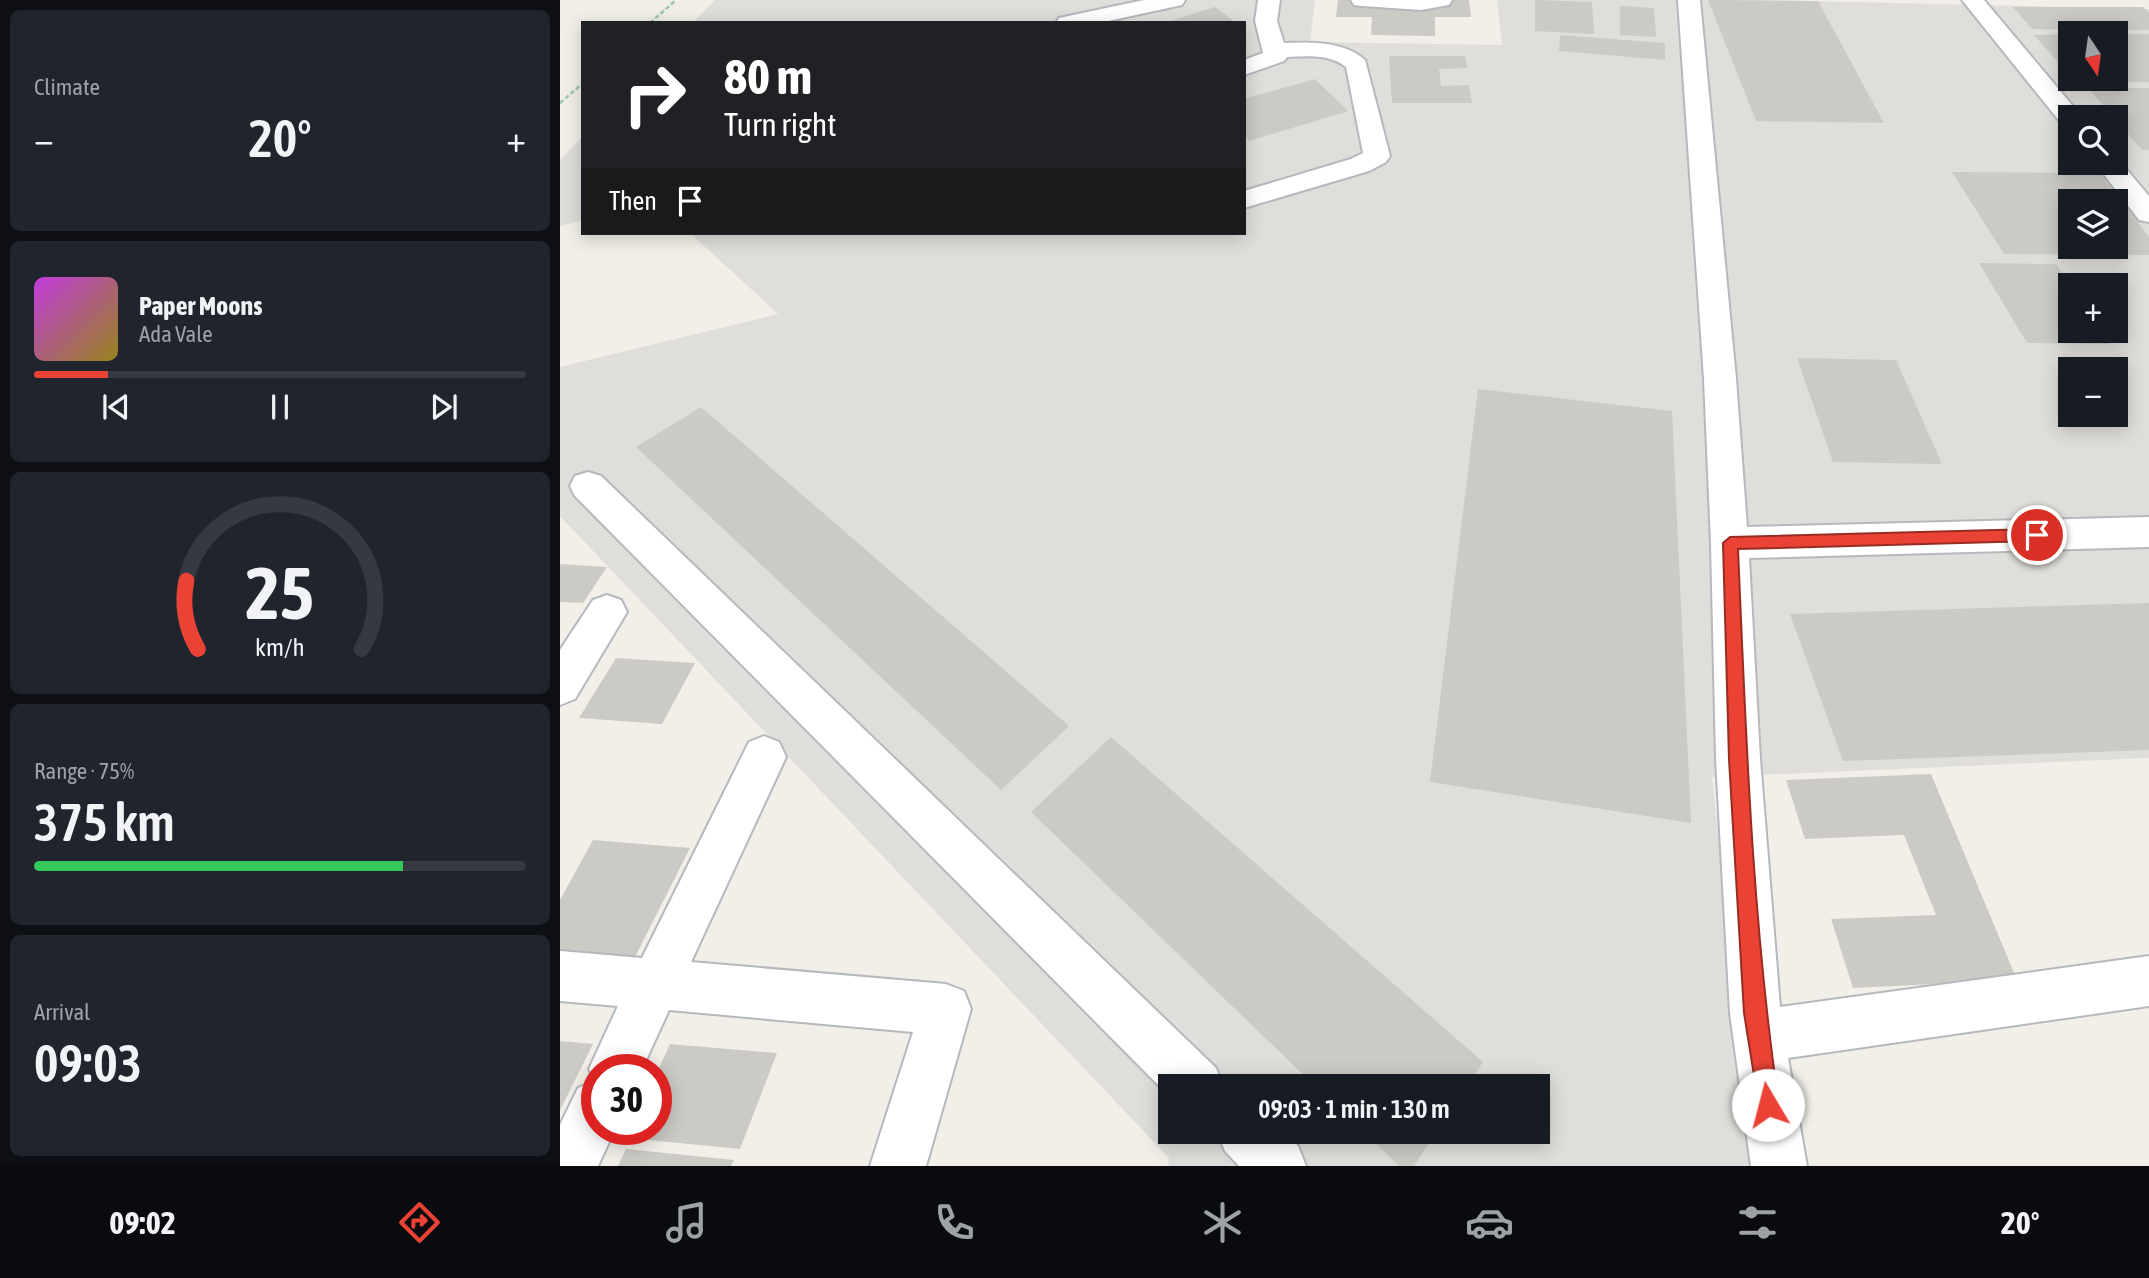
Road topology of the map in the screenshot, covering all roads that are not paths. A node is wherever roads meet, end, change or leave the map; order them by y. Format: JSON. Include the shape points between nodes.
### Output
{"nodes":[{"id":1,"x":1174,"y":0,"type":"edge"},
{"id":2,"x":1269,"y":0,"type":"edge"},
{"id":3,"x":1362,"y":0,"type":"edge"},
{"id":4,"x":1441,"y":0,"type":"edge"},
{"id":5,"x":1689,"y":0,"type":"edge"},
{"id":6,"x":1973,"y":0,"type":"edge"},
{"id":7,"x":1076,"y":21,"type":"edge"},
{"id":8,"x":1276,"y":50,"type":"junction"},
{"id":9,"x":1246,"y":67,"type":"edge"},
{"id":10,"x":2059,"y":105,"type":"edge"},
{"id":11,"x":2118,"y":175,"type":"edge"},
{"id":12,"x":1246,"y":199,"type":"edge"},
{"id":13,"x":2149,"y":214,"type":"edge"},
{"id":14,"x":588,"y":486,"type":"dead end"},
{"id":15,"x":2149,"y":532,"type":"edge"},
{"id":16,"x":1730,"y":543,"type":"junction"},
{"id":17,"x":607,"y":612,"type":"dead end"},
{"id":18,"x":560,"y":686,"type":"edge"},
{"id":19,"x":764,"y":757,"type":"dead end"},
{"id":20,"x":560,"y":976,"type":"edge"},
{"id":21,"x":2149,"y":981,"type":"edge"},
{"id":22,"x":655,"y":984,"type":"junction"},
{"id":23,"x":1758,"y":1036,"type":"junction"},
{"id":24,"x":622,"y":1054,"type":"edge"},
{"id":25,"x":1184,"y":1074,"type":"edge"},
{"id":26,"x":581,"y":1141,"type":"edge"},
{"id":27,"x":1256,"y":1144,"type":"edge"},
{"id":28,"x":569,"y":1166,"type":"edge"},
{"id":29,"x":898,"y":1166,"type":"edge"},
{"id":30,"x":1278,"y":1166,"type":"edge"},
{"id":31,"x":1779,"y":1166,"type":"edge"}],
"edges":[{"from":1,"to":7,"type":"street"},
{"from":2,"to":8,"type":"street","via":[[1266,21]]},
{"from":3,"to":4,"type":"street"},
{"from":5,"to":16,"type":"street"},
{"from":6,"to":10,"type":"street"},
{"from":8,"to":9,"type":"street","via":[[1275,57]]},
{"from":8,"to":12,"type":"street","via":[[1351,58],[1357,65],[1377,156]]},
{"from":11,"to":13,"type":"street"},
{"from":14,"to":25,"type":"street"},
{"from":15,"to":16,"type":"street"},
{"from":16,"to":23,"type":"street","via":[[1738,759]]},
{"from":17,"to":18,"type":"street"},
{"from":19,"to":22,"type":"street"},
{"from":20,"to":22,"type":"street"},
{"from":21,"to":23,"type":"street"},
{"from":22,"to":24,"type":"street"},
{"from":22,"to":29,"type":"street","via":[[946,1009]]},
{"from":23,"to":31,"type":"street"},
{"from":26,"to":28,"type":"street"},
{"from":27,"to":30,"type":"street"}]}
